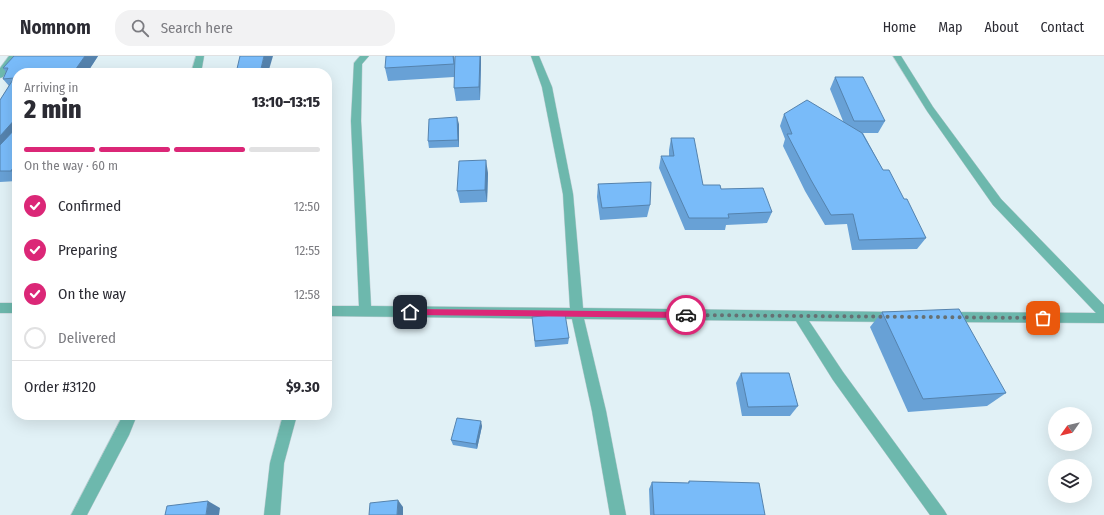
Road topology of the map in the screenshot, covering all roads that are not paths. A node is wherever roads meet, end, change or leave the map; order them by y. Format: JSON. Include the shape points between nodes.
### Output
{"nodes":[{"id":1,"x":13,"y":56,"type":"edge"},
{"id":2,"x":200,"y":56,"type":"edge"},
{"id":3,"x":365,"y":56,"type":"edge"},
{"id":4,"x":535,"y":56,"type":"edge"},
{"id":5,"x":897,"y":56,"type":"edge"},
{"id":6,"x":197,"y":68,"type":"edge"},
{"id":7,"x":0,"y":74,"type":"edge"},
{"id":8,"x":0,"y":308,"type":"edge"},
{"id":9,"x":12,"y":308,"type":"edge"},
{"id":10,"x":332,"y":311,"type":"edge"},
{"id":11,"x":365,"y":312,"type":"junction"},
{"id":12,"x":1104,"y":313,"type":"edge"},
{"id":13,"x":577,"y":314,"type":"junction"},
{"id":14,"x":799,"y":316,"type":"junction"},
{"id":15,"x":908,"y":317,"type":"edge"},
{"id":16,"x":940,"y":317,"type":"edge"},
{"id":17,"x":1104,"y":318,"type":"edge"},
{"id":18,"x":128,"y":420,"type":"edge"},
{"id":19,"x":289,"y":420,"type":"edge"},
{"id":20,"x":79,"y":515,"type":"edge"},
{"id":21,"x":272,"y":515,"type":"edge"},
{"id":22,"x":618,"y":515,"type":"edge"},
{"id":23,"x":939,"y":515,"type":"edge"}],
"edges":[{"from":1,"to":7,"type":"street"},
{"from":2,"to":6,"type":"street"},
{"from":3,"to":11,"type":"street","via":[[358,63],[356,121]]},
{"from":4,"to":13,"type":"street","via":[[547,87],[568,194]]},
{"from":5,"to":12,"type":"street","via":[[930,109],[997,202]]},
{"from":8,"to":9,"type":"street"},
{"from":10,"to":11,"type":"street"},
{"from":11,"to":13,"type":"street"},
{"from":13,"to":14,"type":"street"},
{"from":13,"to":22,"type":"street","via":[[599,411]]},
{"from":14,"to":15,"type":"street"},
{"from":14,"to":23,"type":"street","via":[[838,376]]},
{"from":16,"to":17,"type":"street"},
{"from":18,"to":20,"type":"street"},
{"from":19,"to":21,"type":"street","via":[[277,463]]}]}
